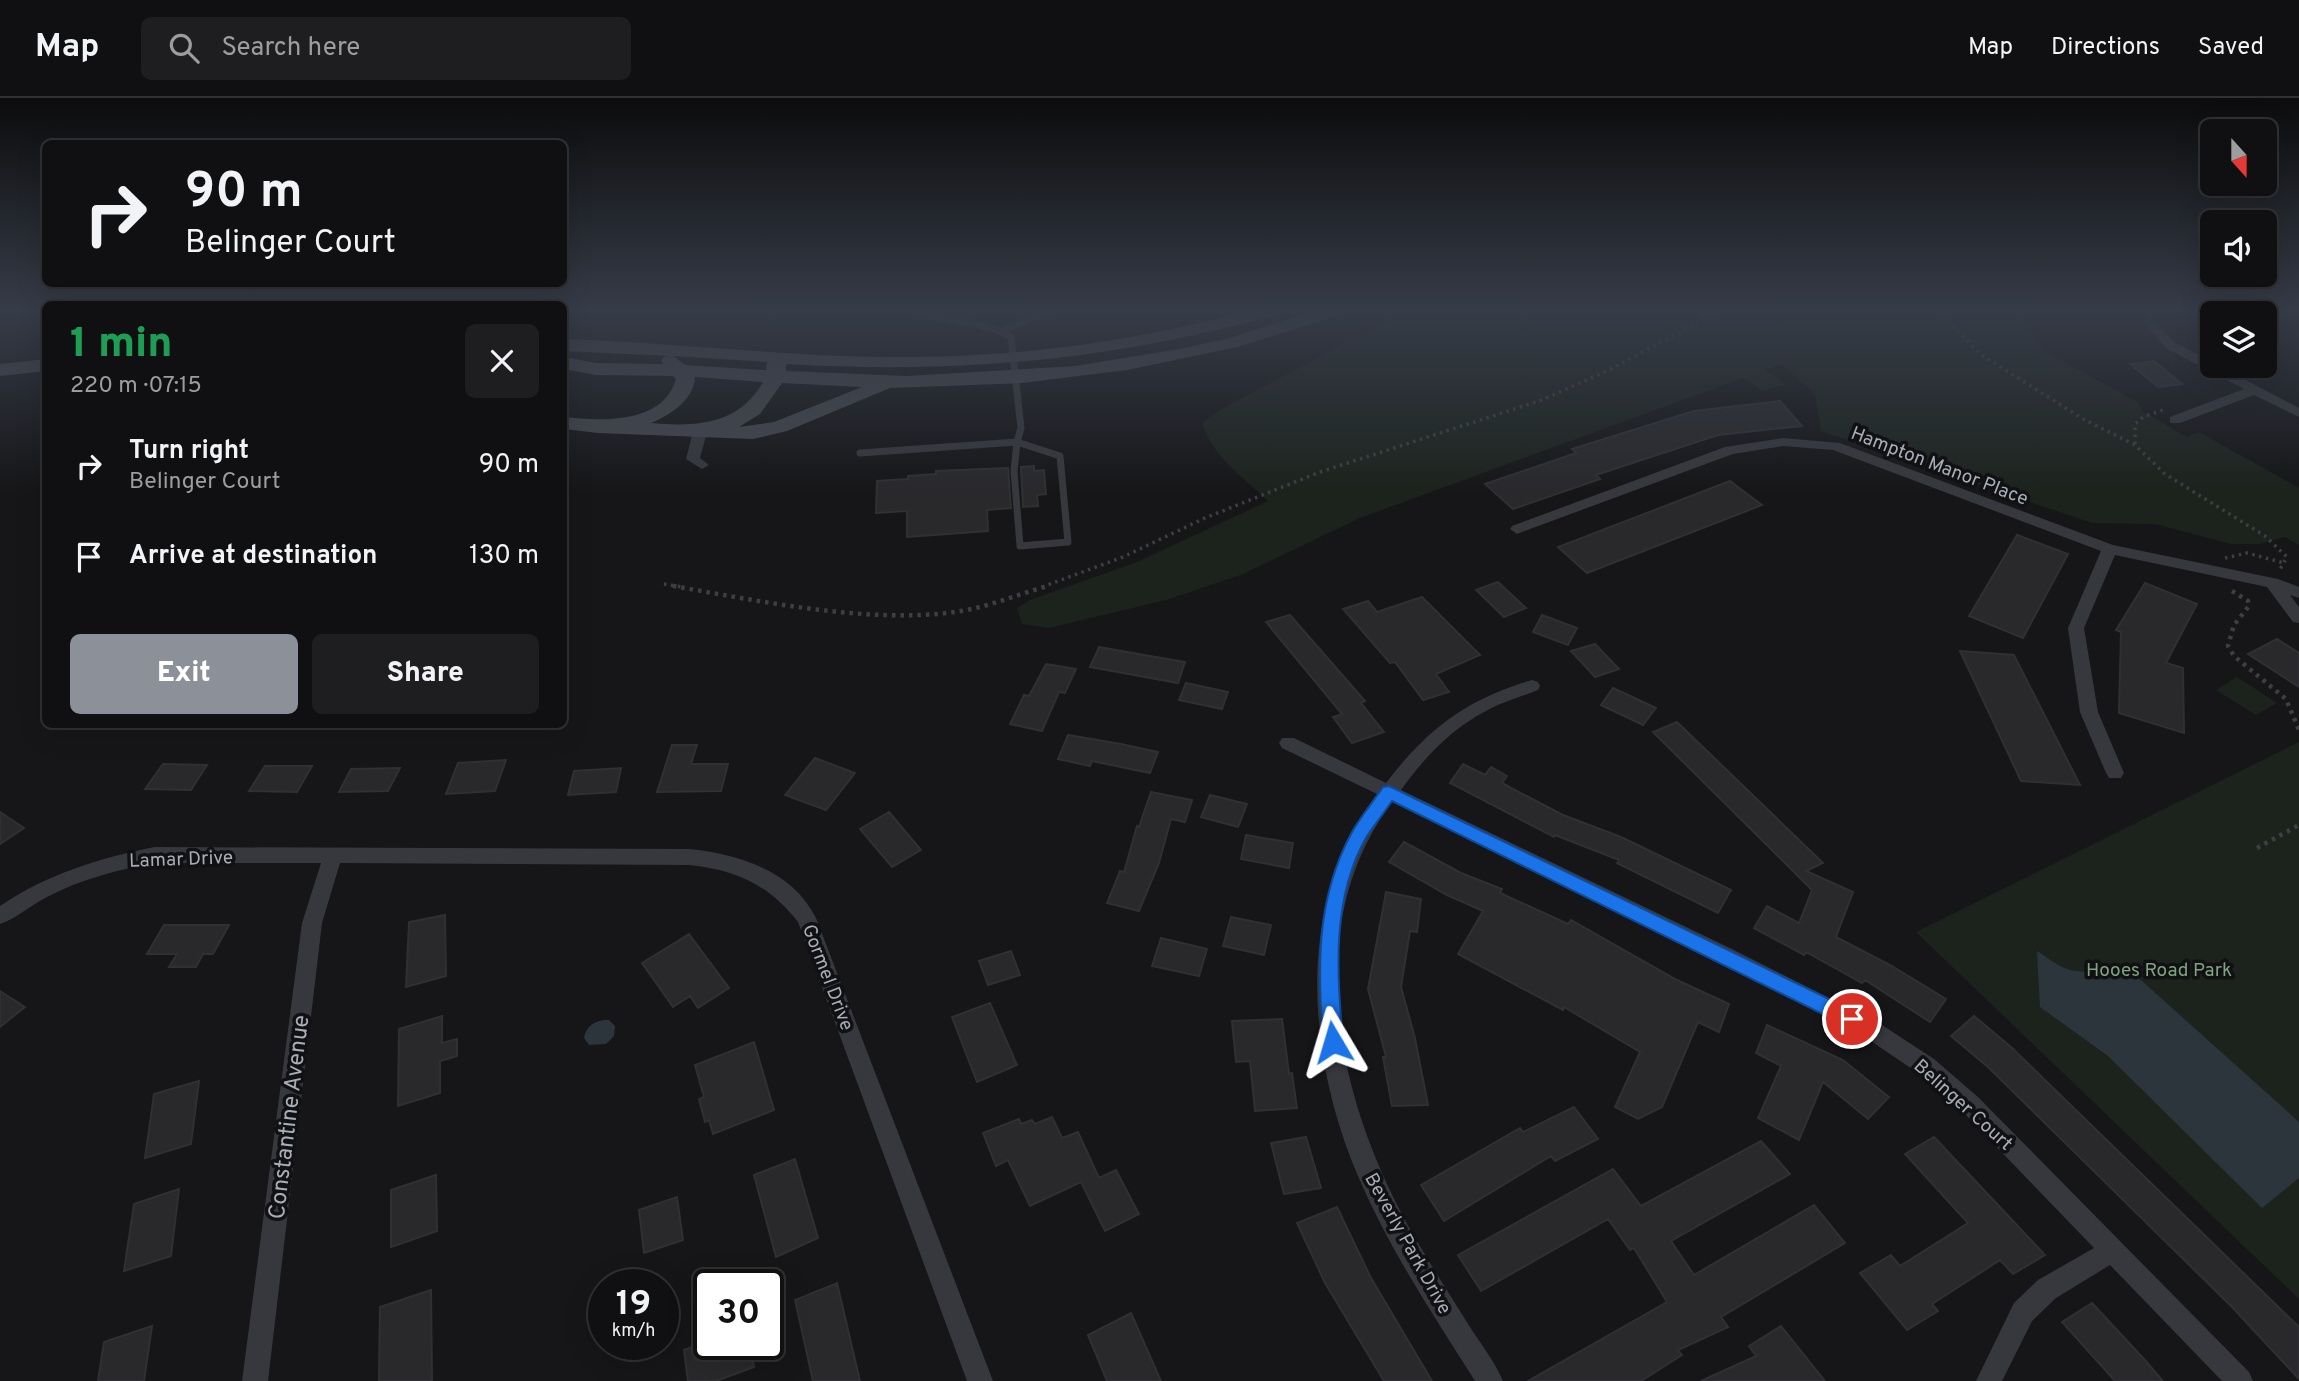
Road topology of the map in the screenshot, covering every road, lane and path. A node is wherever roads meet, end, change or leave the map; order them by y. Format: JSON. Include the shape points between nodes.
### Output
{"nodes":[{"id":1,"x":682,"y":372,"type":"edge"},
{"id":2,"x":697,"y":372,"type":"edge"},
{"id":3,"x":775,"y":372,"type":"edge"},
{"id":4,"x":983,"y":372,"type":"edge"},
{"id":5,"x":1014,"y":372,"type":"edge"},
{"id":6,"x":1604,"y":372,"type":"edge"},
{"id":7,"x":2006,"y":372,"type":"edge"},
{"id":8,"x":2221,"y":372,"type":"edge"},
{"id":9,"x":775,"y":376,"type":"junction"},
{"id":10,"x":42,"y":378,"type":"edge"},
{"id":11,"x":903,"y":382,"type":"junction"},
{"id":12,"x":0,"y":383,"type":"edge"},
{"id":13,"x":2255,"y":390,"type":"junction"},
{"id":14,"x":2299,"y":413,"type":"edge"},
{"id":15,"x":2175,"y":420,"type":"dead end"},
{"id":16,"x":567,"y":423,"type":"edge"},
{"id":17,"x":618,"y":426,"type":"junction"},
{"id":18,"x":699,"y":432,"type":"junction"},
{"id":19,"x":1016,"y":442,"type":"junction"},
{"id":20,"x":860,"y":453,"type":"dead end"},
{"id":21,"x":702,"y":465,"type":"dead end"},
{"id":22,"x":1517,"y":529,"type":"dead end"},
{"id":23,"x":2110,"y":549,"type":"junction"},
{"id":24,"x":2284,"y":563,"type":"junction"},
{"id":25,"x":2217,"y":571,"type":"junction"},
{"id":26,"x":2272,"y":583,"type":"junction"},
{"id":27,"x":664,"y":584,"type":"dead end"},
{"id":28,"x":2299,"y":593,"type":"edge"},
{"id":29,"x":2299,"y":618,"type":"edge"},
{"id":30,"x":1532,"y":686,"type":"dead end"},
{"id":31,"x":2299,"y":730,"type":"edge"},
{"id":32,"x":1288,"y":743,"type":"dead end"},
{"id":33,"x":2115,"y":774,"type":"dead end"},
{"id":34,"x":1389,"y":792,"type":"junction"},
{"id":35,"x":2299,"y":825,"type":"edge"},
{"id":36,"x":2257,"y":848,"type":"dead end"},
{"id":37,"x":333,"y":856,"type":"junction"},
{"id":38,"x":0,"y":916,"type":"edge"},
{"id":39,"x":2113,"y":1251,"type":"junction"},
{"id":40,"x":255,"y":1381,"type":"edge"},
{"id":41,"x":980,"y":1381,"type":"edge"},
{"id":42,"x":1490,"y":1381,"type":"edge"},
{"id":43,"x":1989,"y":1381,"type":"edge"},
{"id":44,"x":2240,"y":1381,"type":"edge"}],
"edges":[{"from":1,"to":17,"type":"street","via":[[685,387],[677,400]]},
{"from":2,"to":9,"type":"street"},
{"from":3,"to":9,"type":"street"},
{"from":4,"to":11,"type":"street"},
{"from":5,"to":19,"type":"lane","via":[[1021,428]]},
{"from":6,"to":27,"type":"path","via":[[1542,400],[1320,472],[1064,581],[956,612],[875,615]]},
{"from":7,"to":24,"type":"path","via":[[2083,419],[2135,444],[2165,474],[2265,536],[2287,557]]},
{"from":8,"to":13,"type":"street"},
{"from":9,"to":11,"type":"street"},
{"from":9,"to":18,"type":"street","via":[[762,401],[746,415]]},
{"from":10,"to":12,"type":"street"},
{"from":11,"to":18,"type":"street","via":[[875,387],[780,427],[753,433]]},
{"from":13,"to":14,"type":"street"},
{"from":13,"to":15,"type":"street"},
{"from":16,"to":17,"type":"street"},
{"from":17,"to":18,"type":"street"},
{"from":18,"to":21,"type":"street","via":[[693,460]]},
{"from":19,"to":19,"type":"lane","via":[[1020,547],[1068,542],[1060,456]]},
{"from":19,"to":20,"type":"lane"},
{"from":22,"to":23,"type":"street","name":"Hampton Manor Place","via":[[1730,450],[1783,442],[1835,446]]},
{"from":23,"to":25,"type":"street","name":"Hampton Manor Place"},
{"from":23,"to":33,"type":"street","via":[[2076,628],[2090,712]]},
{"from":24,"to":25,"type":"path","via":[[2241,552],[2220,562]]},
{"from":24,"to":26,"type":"path"},
{"from":25,"to":26,"type":"street","name":"Hampton Manor Place"},
{"from":25,"to":31,"type":"path","via":[[2223,583],[2249,606],[2234,625],[2228,646],[2287,699]]},
{"from":26,"to":28,"type":"street","name":"Hampton Manor Place"},
{"from":26,"to":29,"type":"street"},
{"from":30,"to":34,"type":"street","name":"Beverly Park Drive","via":[[1482,705],[1454,723],[1412,761]]},
{"from":32,"to":34,"type":"street","name":"Belinger Court"},
{"from":34,"to":39,"type":"street","name":"Belinger Court","via":[[1872,1030],[1926,1066],[1970,1104]]},
{"from":34,"to":42,"type":"street","name":"Beverly Park Drive","via":[[1360,834],[1335,904],[1327,968],[1329,1021],[1340,1084],[1363,1158],[1401,1234]]},
{"from":35,"to":36,"type":"path"},
{"from":37,"to":38,"type":"street","name":"Lamar Drive","via":[[155,855],[108,863],[59,881]]},
{"from":37,"to":40,"type":"street","name":"Constantine Avenue","via":[[312,923]]},
{"from":37,"to":41,"type":"street","name":"Gormel Drive","via":[[689,857],[717,859],[758,872],[777,884],[806,918]]},
{"from":39,"to":43,"type":"street","via":[[2047,1289],[2023,1312]]},
{"from":39,"to":44,"type":"street","name":"Belinger Court"}]}
